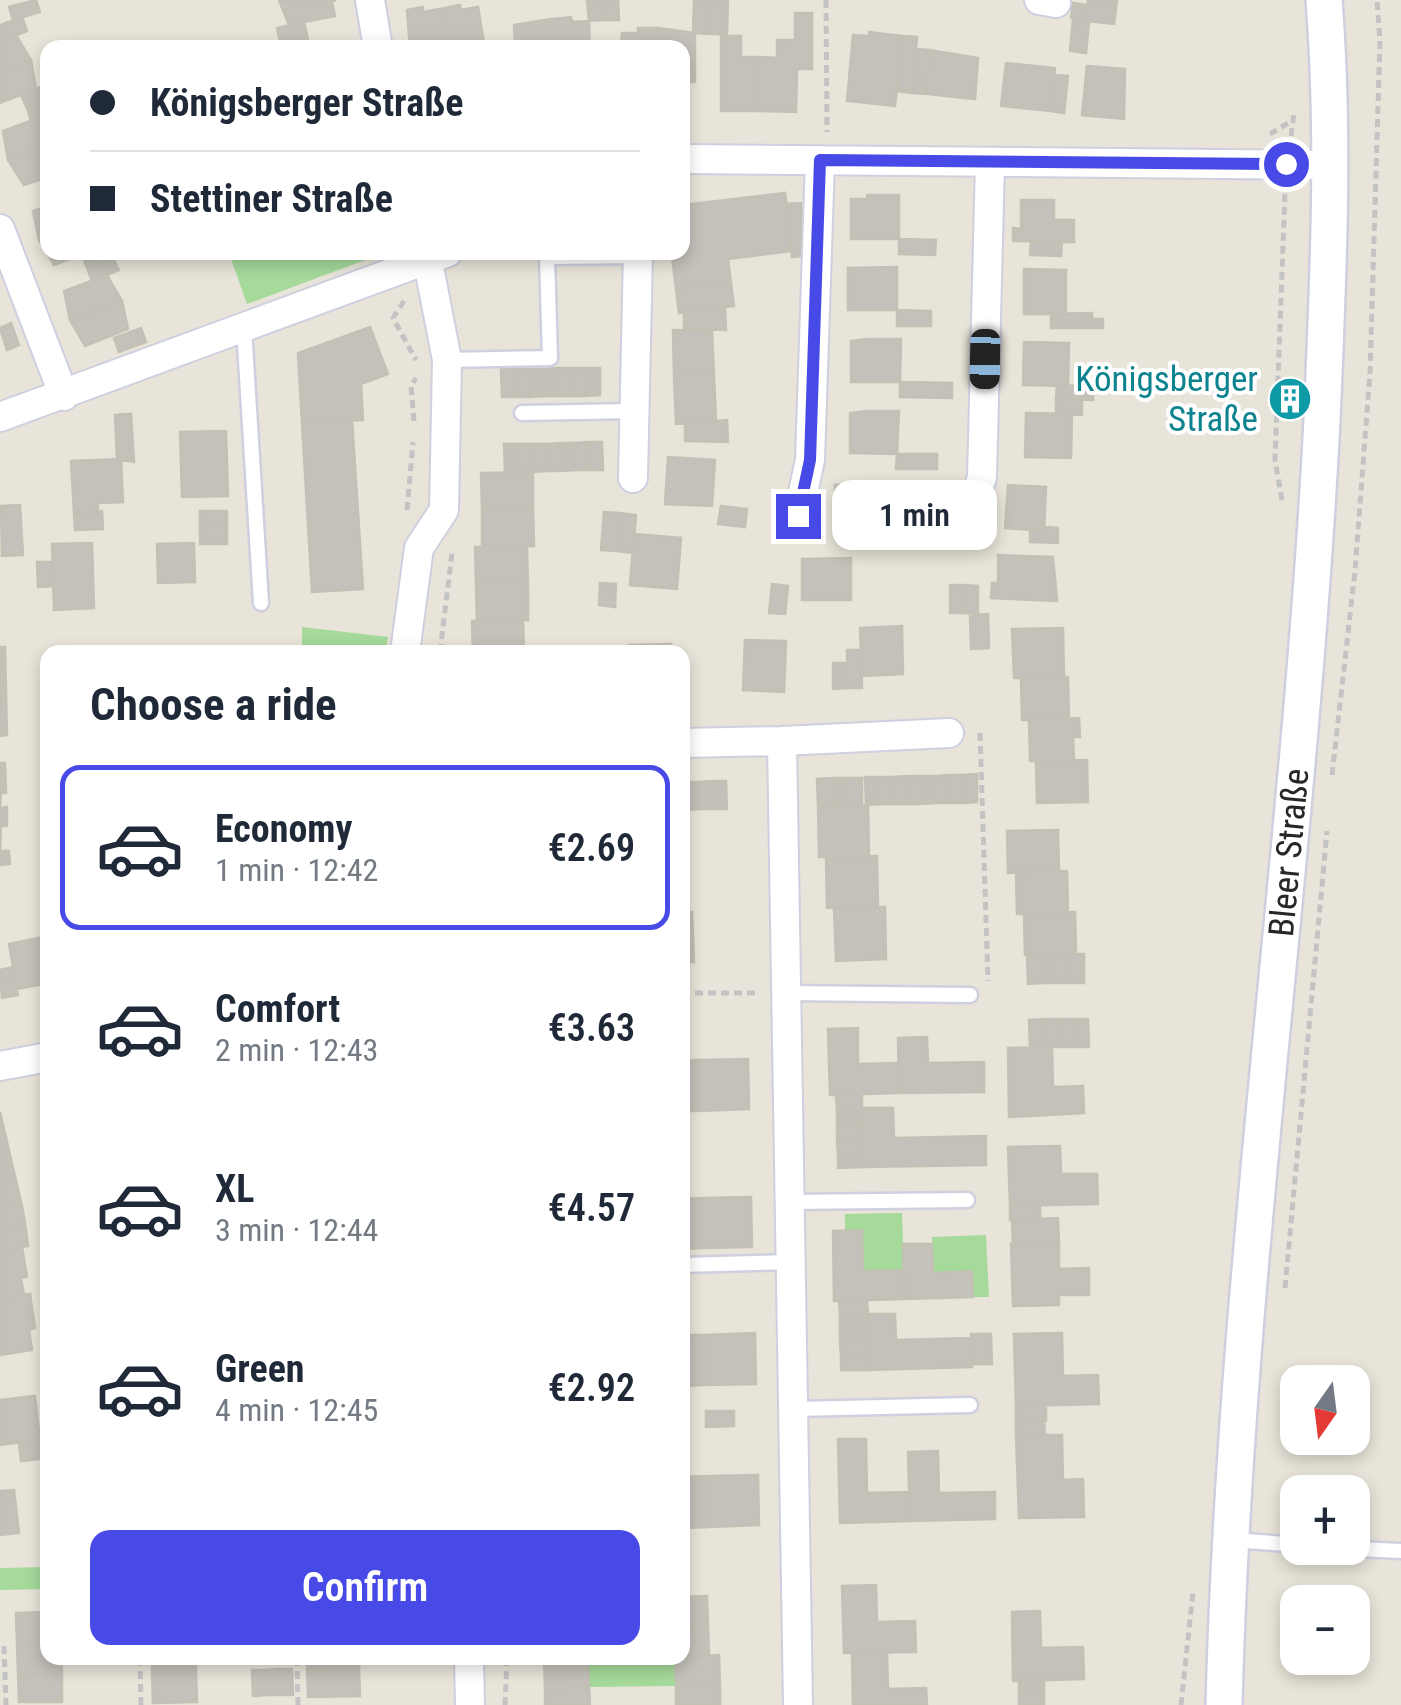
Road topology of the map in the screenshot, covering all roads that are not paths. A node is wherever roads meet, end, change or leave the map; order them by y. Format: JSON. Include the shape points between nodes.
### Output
{"nodes":[{"id":1,"x":370,"y":0,"type":"edge"},
{"id":2,"x":1324,"y":0,"type":"edge"},
{"id":3,"x":377,"y":40,"type":"edge"},
{"id":4,"x":690,"y":158,"type":"edge"},
{"id":5,"x":824,"y":160,"type":"junction"},
{"id":6,"x":990,"y":162,"type":"junction"},
{"id":7,"x":1329,"y":165,"type":"junction"},
{"id":8,"x":0,"y":229,"type":"edge"},
{"id":9,"x":421,"y":260,"type":"edge"},
{"id":10,"x":435,"y":260,"type":"edge"},
{"id":11,"x":547,"y":260,"type":"edge"},
{"id":12,"x":638,"y":260,"type":"edge"},
{"id":13,"x":244,"y":328,"type":"junction"},
{"id":14,"x":447,"y":360,"type":"junction"},
{"id":15,"x":64,"y":396,"type":"junction"},
{"id":16,"x":634,"y":411,"type":"junction"},
{"id":17,"x":522,"y":413,"type":"dead end"},
{"id":18,"x":0,"y":417,"type":"edge"},
{"id":19,"x":633,"y":478,"type":"dead end"},
{"id":20,"x":798,"y":516,"type":"dead end"},
{"id":21,"x":970,"y":516,"type":"dead end"},
{"id":22,"x":261,"y":603,"type":"dead end"},
{"id":23,"x":407,"y":645,"type":"edge"},
{"id":24,"x":955,"y":740,"type":"road end"},
{"id":25,"x":782,"y":741,"type":"junction"},
{"id":26,"x":690,"y":743,"type":"edge"},
{"id":27,"x":785,"y":993,"type":"junction"},
{"id":28,"x":970,"y":995,"type":"road end"},
{"id":29,"x":40,"y":1059,"type":"edge"},
{"id":30,"x":0,"y":1066,"type":"edge"},
{"id":31,"x":967,"y":1200,"type":"dead end"},
{"id":32,"x":790,"y":1202,"type":"junction"},
{"id":33,"x":792,"y":1262,"type":"junction"},
{"id":34,"x":690,"y":1265,"type":"edge"},
{"id":35,"x":970,"y":1405,"type":"dead end"},
{"id":36,"x":796,"y":1409,"type":"junction"},
{"id":37,"x":1228,"y":1540,"type":"junction"},
{"id":38,"x":1280,"y":1544,"type":"edge"},
{"id":39,"x":1370,"y":1550,"type":"edge"},
{"id":40,"x":1401,"y":1551,"type":"edge"},
{"id":41,"x":469,"y":1665,"type":"edge"},
{"id":42,"x":470,"y":1705,"type":"edge"},
{"id":43,"x":798,"y":1705,"type":"edge"},
{"id":44,"x":1224,"y":1705,"type":"edge"}],
"edges":[{"from":1,"to":3,"type":"street"},
{"from":2,"to":7,"type":"street","name":"Bleer Straße"},
{"from":4,"to":5,"type":"street"},
{"from":5,"to":6,"type":"street"},
{"from":5,"to":20,"type":"street","via":[[810,460]]},
{"from":6,"to":7,"type":"street"},
{"from":6,"to":21,"type":"street","via":[[982,477]]},
{"from":7,"to":37,"type":"street","name":"Bleer Straße","via":[[1328,355],[1317,538]]},
{"from":8,"to":15,"type":"street"},
{"from":9,"to":13,"type":"street"},
{"from":10,"to":14,"type":"street"},
{"from":11,"to":14,"type":"lane","via":[[550,358]]},
{"from":12,"to":16,"type":"street"},
{"from":13,"to":15,"type":"street"},
{"from":13,"to":22,"type":"lane"},
{"from":14,"to":23,"type":"street","via":[[444,510],[419,548]]},
{"from":15,"to":18,"type":"street"},
{"from":16,"to":17,"type":"lane"},
{"from":16,"to":19,"type":"street"},
{"from":24,"to":25,"type":"street"},
{"from":25,"to":26,"type":"street"},
{"from":25,"to":27,"type":"street"},
{"from":27,"to":28,"type":"lane"},
{"from":27,"to":32,"type":"street"},
{"from":29,"to":30,"type":"street"},
{"from":31,"to":32,"type":"lane"},
{"from":32,"to":33,"type":"street"},
{"from":33,"to":34,"type":"lane"},
{"from":33,"to":36,"type":"street"},
{"from":35,"to":36,"type":"lane"},
{"from":36,"to":43,"type":"street"},
{"from":37,"to":38,"type":"lane"},
{"from":37,"to":44,"type":"street","name":"Bleer Straße"},
{"from":39,"to":40,"type":"lane"},
{"from":41,"to":42,"type":"street"}]}
